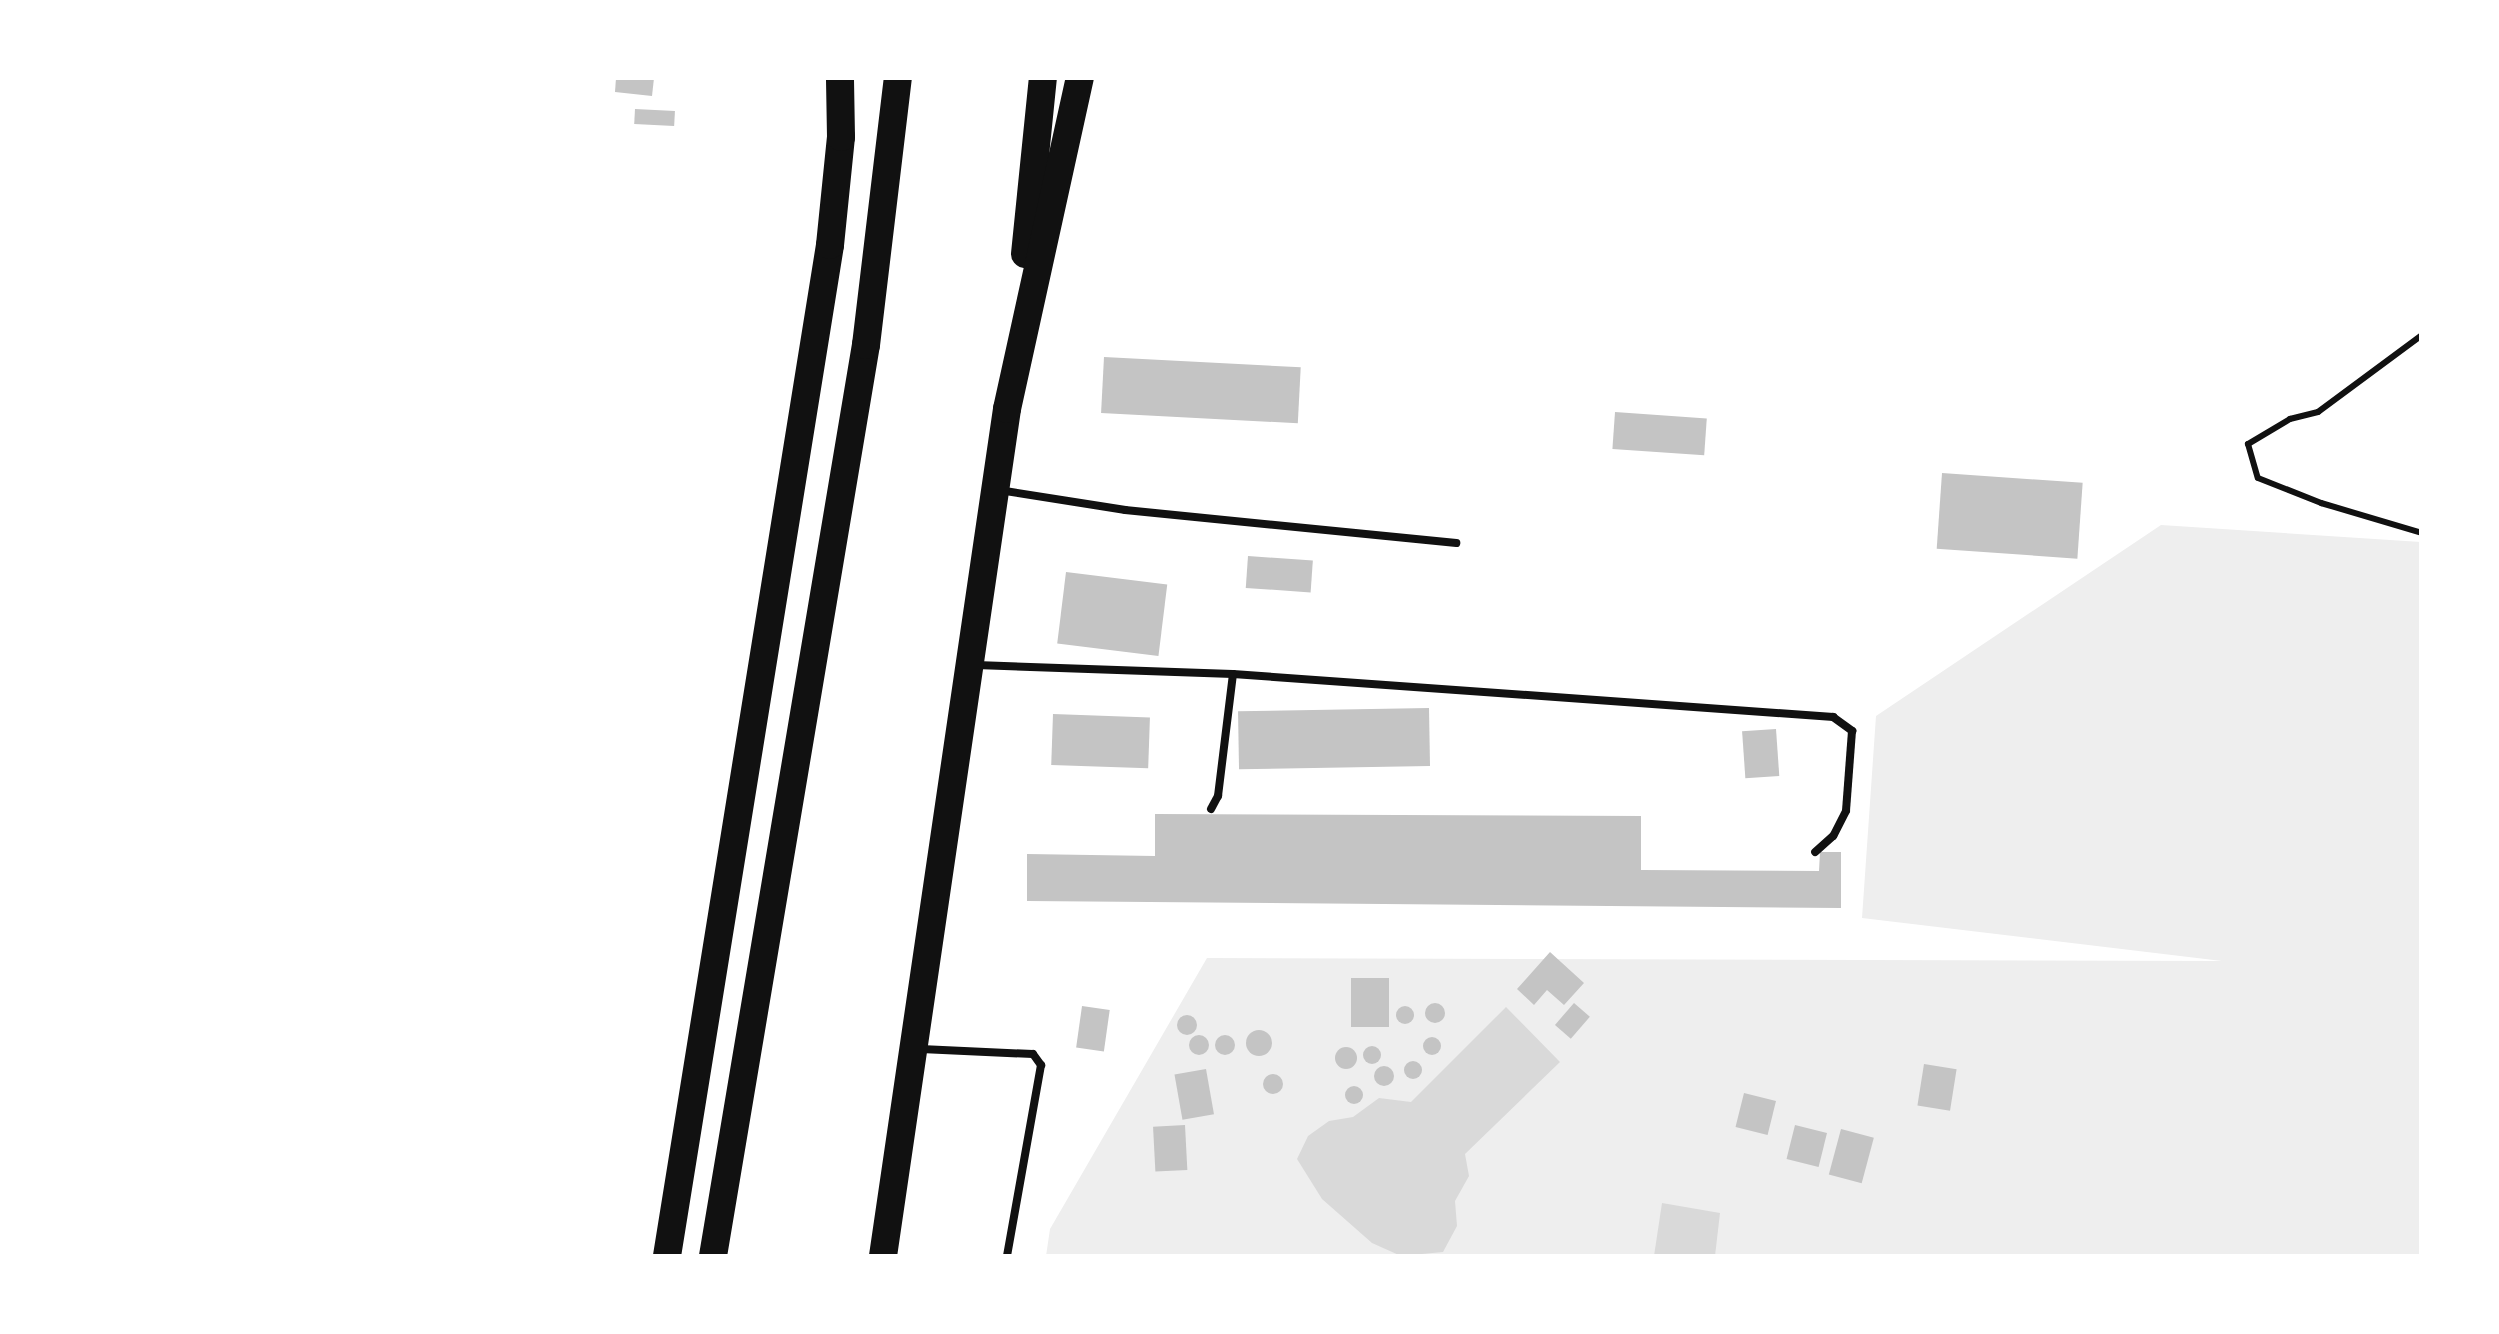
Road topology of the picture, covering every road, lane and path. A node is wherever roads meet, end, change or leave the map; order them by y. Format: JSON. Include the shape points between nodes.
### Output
{"nodes":[{"id":1,"x":840,"y":78,"type":"edge"},
{"id":2,"x":898,"y":78,"type":"edge"},
{"id":3,"x":1044,"y":78,"type":"edge"},
{"id":4,"x":1080,"y":78,"type":"edge"},
{"id":5,"x":2422,"y":335,"type":"edge"},
{"id":6,"x":1007,"y":410,"type":"junction"},
{"id":7,"x":997,"y":490,"type":"junction"},
{"id":8,"x":2422,"y":533,"type":"edge"},
{"id":9,"x":1456,"y":543,"type":"dead end"},
{"id":10,"x":973,"y":665,"type":"junction"},
{"id":11,"x":1233,"y":674,"type":"junction"},
{"id":12,"x":1211,"y":809,"type":"dead end"},
{"id":13,"x":1815,"y":852,"type":"dead end"},
{"id":14,"x":916,"y":1048,"type":"junction"},
{"id":15,"x":667,"y":1256,"type":"edge"},
{"id":16,"x":714,"y":1256,"type":"edge"},
{"id":17,"x":883,"y":1256,"type":"edge"},
{"id":18,"x":1007,"y":1256,"type":"edge"}],
"edges":[{"from":1,"to":15,"type":"highway","via":[[830,245]]},
{"from":2,"to":16,"type":"highway","via":[[866,345]]},
{"from":3,"to":6,"type":"highway"},
{"from":4,"to":6,"type":"highway"},
{"from":5,"to":8,"type":"path","via":[[2318,412],[2290,419],[2248,444],[2258,478]]},
{"from":6,"to":7,"type":"highway"},
{"from":7,"to":9,"type":"lane","via":[[1125,510]]},
{"from":7,"to":10,"type":"highway"},
{"from":10,"to":11,"type":"lane"},
{"from":10,"to":14,"type":"highway"},
{"from":11,"to":12,"type":"lane"},
{"from":11,"to":13,"type":"lane","via":[[1833,718],[1852,731],[1846,811]]},
{"from":14,"to":17,"type":"highway"},
{"from":14,"to":18,"type":"lane","via":[[1033,1054],[1041,1065]]}]}
